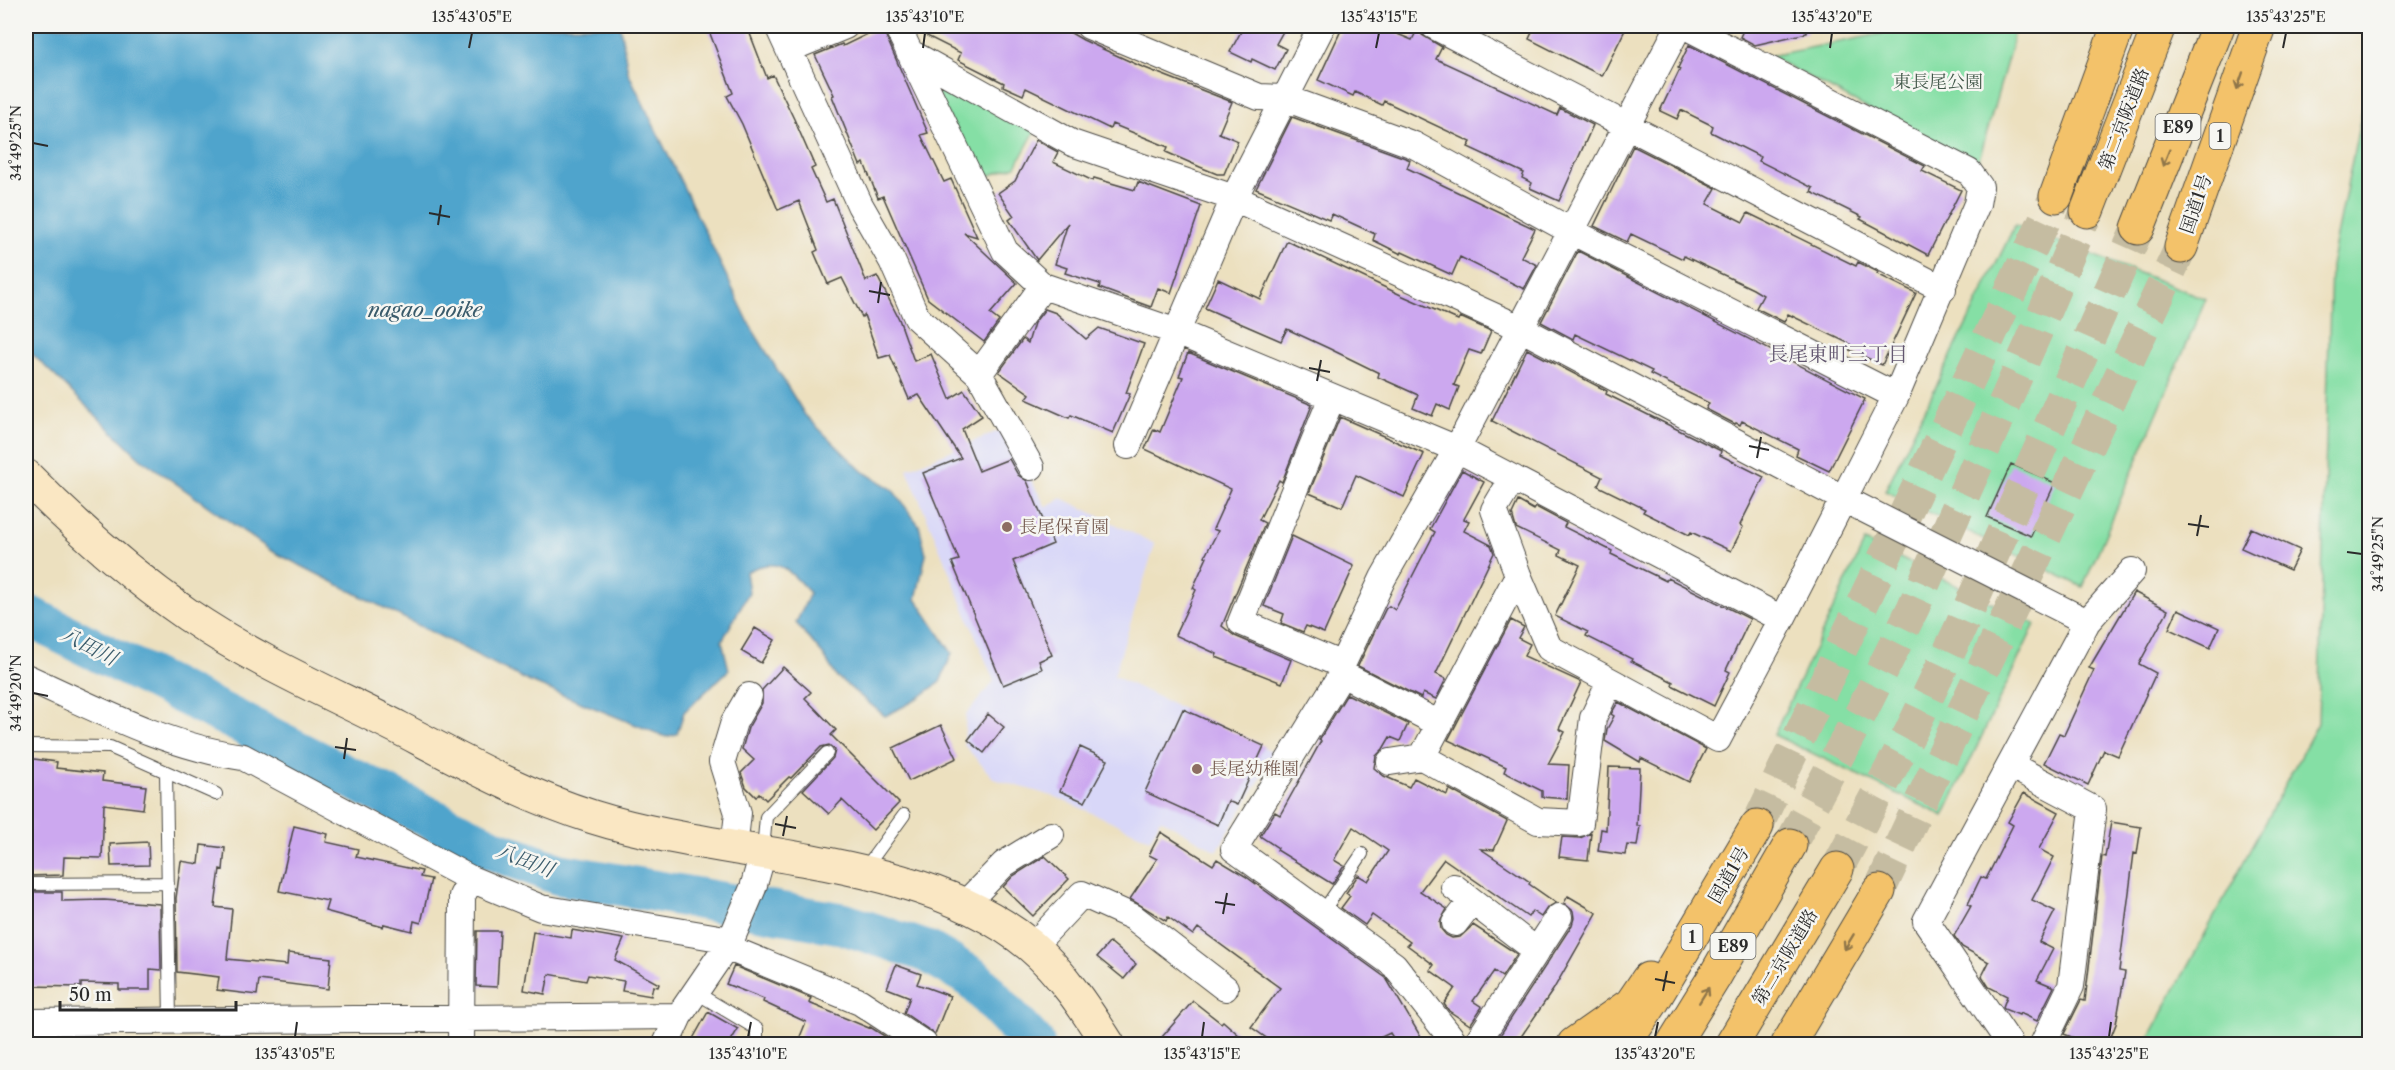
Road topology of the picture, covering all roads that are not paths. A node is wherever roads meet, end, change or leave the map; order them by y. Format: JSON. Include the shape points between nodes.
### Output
{"nodes":[{"id":1,"x":778,"y":26,"type":"edge"},
{"id":2,"x":845,"y":26,"type":"edge"},
{"id":3,"x":897,"y":26,"type":"edge"},
{"id":4,"x":1089,"y":26,"type":"edge"},
{"id":5,"x":1322,"y":26,"type":"edge"},
{"id":6,"x":1434,"y":26,"type":"edge"},
{"id":7,"x":1679,"y":26,"type":"edge"},
{"id":8,"x":1685,"y":26,"type":"edge"},
{"id":9,"x":2097,"y":26,"type":"edge"},
{"id":10,"x":2118,"y":26,"type":"edge"},
{"id":11,"x":2159,"y":26,"type":"edge"},
{"id":12,"x":2218,"y":26,"type":"edge"},
{"id":13,"x":2259,"y":26,"type":"edge"},
{"id":14,"x":789,"y":49,"type":"junction"},
{"id":15,"x":909,"y":52,"type":"junction"},
{"id":16,"x":1285,"y":98,"type":"junction"},
{"id":17,"x":1626,"y":126,"type":"junction"},
{"id":18,"x":1234,"y":198,"type":"junction"},
{"id":19,"x":2087,"y":211,"type":"tunnel mouth"},
{"id":20,"x":2138,"y":228,"type":"tunnel mouth"},
{"id":21,"x":1571,"y":231,"type":"junction"},
{"id":22,"x":2181,"y":247,"type":"tunnel mouth"},
{"id":23,"x":1043,"y":286,"type":"junction"},
{"id":24,"x":1943,"y":289,"type":"junction"},
{"id":25,"x":1520,"y":328,"type":"junction"},
{"id":26,"x":1177,"y":332,"type":"junction"},
{"id":27,"x":980,"y":374,"type":"junction"},
{"id":28,"x":1896,"y":396,"type":"junction"},
{"id":29,"x":1332,"y":397,"type":"junction"},
{"id":30,"x":1128,"y":446,"type":"dead end"},
{"id":31,"x":1457,"y":449,"type":"junction"},
{"id":32,"x":1031,"y":467,"type":"dead end"},
{"id":33,"x":26,"y":476,"type":"edge"},
{"id":34,"x":1513,"y":478,"type":"junction"},
{"id":35,"x":1844,"y":499,"type":"junction"},
{"id":36,"x":2132,"y":571,"type":"dead end"},
{"id":37,"x":1518,"y":575,"type":"junction"},
{"id":38,"x":1782,"y":619,"type":"junction"},
{"id":39,"x":2087,"y":622,"type":"junction"},
{"id":40,"x":1342,"y":669,"type":"junction"},
{"id":41,"x":26,"y":677,"type":"edge"},
{"id":42,"x":1610,"y":682,"type":"junction"},
{"id":43,"x":749,"y":696,"type":"dead end"},
{"id":44,"x":1440,"y":724,"type":"junction"},
{"id":45,"x":26,"y":746,"type":"edge"},
{"id":46,"x":827,"y":753,"type":"dead end"},
{"id":47,"x":1422,"y":757,"type":"junction"},
{"id":48,"x":1390,"y":762,"type":"dead end"},
{"id":49,"x":2010,"y":765,"type":"junction"},
{"id":50,"x":166,"y":772,"type":"junction"},
{"id":51,"x":216,"y":794,"type":"dead end"},
{"id":52,"x":904,"y":815,"type":"dead end"},
{"id":53,"x":1757,"y":826,"type":"tunnel mouth"},
{"id":54,"x":1051,"y":835,"type":"dead end"},
{"id":55,"x":1790,"y":845,"type":"tunnel mouth"},
{"id":56,"x":748,"y":851,"type":"junction"},
{"id":57,"x":1362,"y":855,"type":"dead end"},
{"id":58,"x":1735,"y":866,"type":"junction"},
{"id":59,"x":1838,"y":869,"type":"tunnel mouth"},
{"id":60,"x":862,"y":872,"type":"junction"},
{"id":61,"x":471,"y":879,"type":"junction"},
{"id":62,"x":168,"y":883,"type":"junction"},
{"id":63,"x":26,"y":884,"type":"edge"},
{"id":64,"x":1879,"y":891,"type":"tunnel mouth"},
{"id":65,"x":965,"y":904,"type":"junction"},
{"id":66,"x":1322,"y":913,"type":"junction"},
{"id":67,"x":1559,"y":917,"type":"dead end"},
{"id":68,"x":1455,"y":923,"type":"dead end"},
{"id":69,"x":731,"y":938,"type":"junction"},
{"id":70,"x":1032,"y":947,"type":"junction"},
{"id":71,"x":1537,"y":951,"type":"junction"},
{"id":72,"x":1225,"y":988,"type":"dead end"},
{"id":73,"x":1821,"y":989,"type":"junction"},
{"id":74,"x":695,"y":992,"type":"junction"},
{"id":75,"x":679,"y":1016,"type":"junction"},
{"id":76,"x":462,"y":1017,"type":"junction"},
{"id":77,"x":26,"y":1022,"type":"edge"},
{"id":78,"x":187,"y":1029,"type":"edge"},
{"id":79,"x":83,"y":1034,"type":"edge"},
{"id":80,"x":462,"y":1044,"type":"edge"},
{"id":81,"x":666,"y":1044,"type":"edge"},
{"id":82,"x":757,"y":1044,"type":"edge"},
{"id":83,"x":924,"y":1044,"type":"edge"},
{"id":84,"x":1108,"y":1044,"type":"edge"},
{"id":85,"x":1456,"y":1044,"type":"edge"},
{"id":86,"x":1476,"y":1044,"type":"edge"},
{"id":87,"x":1574,"y":1044,"type":"edge"},
{"id":88,"x":1624,"y":1044,"type":"edge"},
{"id":89,"x":1673,"y":1044,"type":"edge"},
{"id":90,"x":1732,"y":1044,"type":"edge"},
{"id":91,"x":1788,"y":1044,"type":"edge"},
{"id":92,"x":1796,"y":1044,"type":"edge"},
{"id":93,"x":2010,"y":1044,"type":"edge"},
{"id":94,"x":2043,"y":1044,"type":"edge"}],
"edges":[{"from":1,"to":14,"type":"street"},
{"from":2,"to":14,"type":"street"},
{"from":3,"to":15,"type":"street"},
{"from":4,"to":16,"type":"street","via":[[1259,97]]},
{"from":5,"to":16,"type":"street"},
{"from":6,"to":17,"type":"street"},
{"from":7,"to":17,"type":"street"},
{"from":8,"to":24,"type":"street","via":[[1969,172],[1980,187],[1977,204]]},
{"from":9,"to":10,"type":"highway","via":[[2060,183]]},
{"from":11,"to":19,"type":"highway","name":"第二京阪道路"},
{"from":12,"to":20,"type":"highway","number":"E89","one_way":true},
{"from":13,"to":22,"type":"highway","name":"国道1号","number":"1","one_way":true},
{"from":14,"to":27,"type":"street","via":[[917,318]]},
{"from":15,"to":18,"type":"street","via":[[1072,143]]},
{"from":15,"to":23,"type":"street","via":[[1005,251]]},
{"from":16,"to":18,"type":"street"},
{"from":16,"to":21,"type":"street","via":[[1414,146]]},
{"from":17,"to":21,"type":"street"},
{"from":17,"to":24,"type":"street"},
{"from":18,"to":25,"type":"street"},
{"from":18,"to":26,"type":"street"},
{"from":21,"to":25,"type":"street"},
{"from":21,"to":28,"type":"street"},
{"from":23,"to":26,"type":"street"},
{"from":23,"to":27,"type":"street"},
{"from":24,"to":28,"type":"street"},
{"from":25,"to":31,"type":"street"},
{"from":25,"to":35,"type":"street"},
{"from":26,"to":29,"type":"street"},
{"from":26,"to":30,"type":"street"},
{"from":27,"to":32,"type":"street"},
{"from":28,"to":35,"type":"street"},
{"from":29,"to":31,"type":"street"},
{"from":29,"to":40,"type":"street","via":[[1241,622]]},
{"from":31,"to":34,"type":"street"},
{"from":31,"to":40,"type":"street","via":[[1383,578]]},
{"from":33,"to":56,"type":"street","via":[[81,532],[134,576],[249,652],[516,788],[592,817],[650,833]]},
{"from":34,"to":37,"type":"street","via":[[1494,510]]},
{"from":34,"to":38,"type":"street"},
{"from":35,"to":38,"type":"street"},
{"from":35,"to":39,"type":"street"},
{"from":36,"to":39,"type":"street"},
{"from":37,"to":42,"type":"street","via":[[1550,648]]},
{"from":37,"to":44,"type":"street"},
{"from":38,"to":42,"type":"street","via":[[1718,739]]},
{"from":39,"to":49,"type":"street"},
{"from":40,"to":44,"type":"street"},
{"from":40,"to":66,"type":"street","via":[[1234,849]]},
{"from":41,"to":61,"type":"street","via":[[133,725],[212,753],[243,757]]},
{"from":42,"to":47,"type":"street","via":[[1593,718],[1580,823],[1538,821]]},
{"from":43,"to":56,"type":"street","via":[[734,722],[722,762]]},
{"from":44,"to":47,"type":"street"},
{"from":45,"to":50,"type":"lane","via":[[110,747]]},
{"from":46,"to":56,"type":"lane","via":[[765,817]]},
{"from":47,"to":48,"type":"street"},
{"from":49,"to":93,"type":"street","via":[[1926,921]]},
{"from":49,"to":94,"type":"street","via":[[2093,809],[2071,986]]},
{"from":50,"to":51,"type":"lane"},
{"from":50,"to":62,"type":"lane"},
{"from":52,"to":60,"type":"lane"},
{"from":53,"to":58,"type":"highway","name":"国道1号","number":"1"},
{"from":54,"to":65,"type":"street","via":[[1004,864]]},
{"from":89,"to":55,"type":"highway","number":"E89","one_way":true},
{"from":56,"to":60,"type":"street"},
{"from":56,"to":69,"type":"street","via":[[753,888]]},
{"from":57,"to":66,"type":"lane"},
{"from":58,"to":87,"type":"highway","via":[[1630,1004]]},
{"from":58,"to":88,"type":"highway","name":"国道1号","number":"1"},
{"from":59,"to":90,"type":"highway","name":"第二京阪道路","number":"E89"},
{"from":60,"to":65,"type":"street"},
{"from":61,"to":69,"type":"street","via":[[541,908]]},
{"from":61,"to":76,"type":"street","via":[[462,896]]},
{"from":62,"to":63,"type":"lane"},
{"from":62,"to":78,"type":"lane"},
{"from":64,"to":73,"type":"highway","one_way":true},
{"from":65,"to":70,"type":"street"},
{"from":66,"to":85,"type":"street","via":[[1394,965]]},
{"from":67,"to":71,"type":"street"},
{"from":68,"to":71,"type":"street","via":[[1463,894]]},
{"from":69,"to":74,"type":"street"},
{"from":69,"to":83,"type":"street","via":[[860,1002]]},
{"from":70,"to":72,"type":"street","via":[[1082,894],[1133,917]]},
{"from":70,"to":84,"type":"street","via":[[1079,999]]},
{"from":71,"to":86,"type":"street"},
{"from":73,"to":91,"type":"highway"},
{"from":73,"to":92,"type":"highway"},
{"from":74,"to":75,"type":"street"},
{"from":74,"to":82,"type":"lane","via":[[756,1029]]},
{"from":75,"to":76,"type":"street"},
{"from":75,"to":81,"type":"street"},
{"from":76,"to":78,"type":"street"},
{"from":76,"to":80,"type":"street"},
{"from":77,"to":79,"type":"street"},
{"from":78,"to":79,"type":"street"}]}
